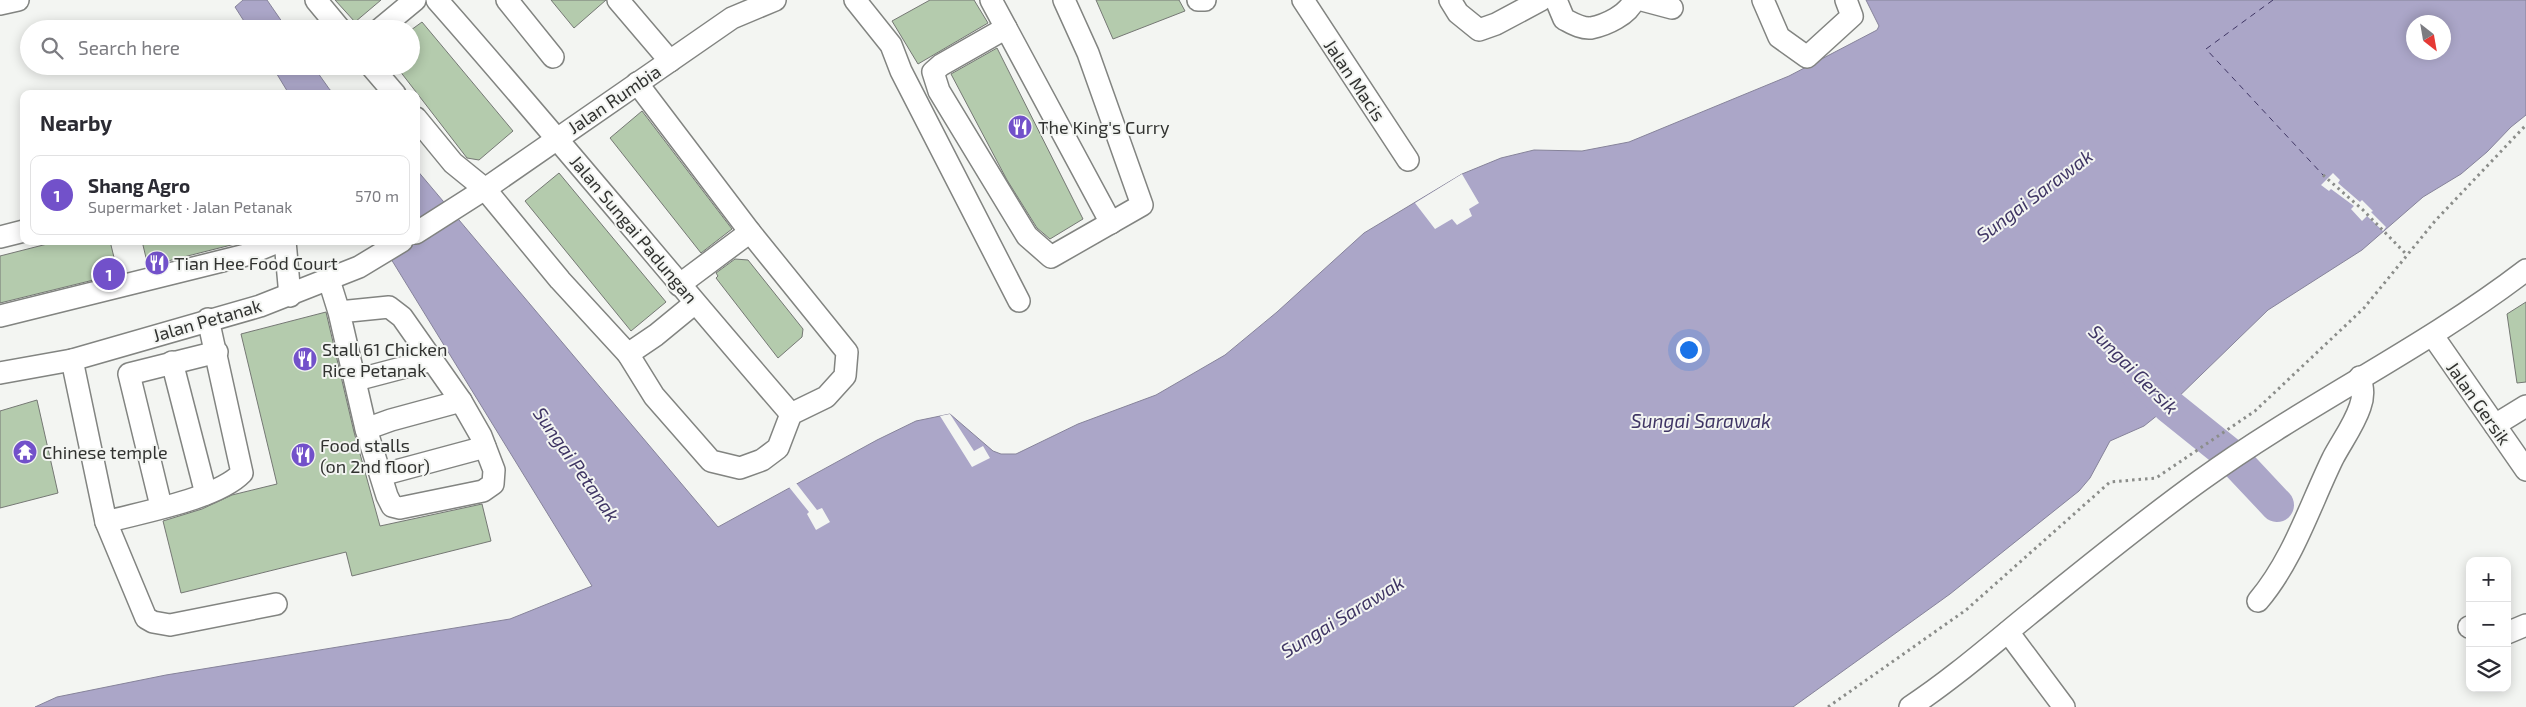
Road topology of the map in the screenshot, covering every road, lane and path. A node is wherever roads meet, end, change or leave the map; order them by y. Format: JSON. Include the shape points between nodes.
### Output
{"nodes":[{"id":1,"x":18,"y":0,"type":"edge"},
{"id":2,"x":316,"y":0,"type":"edge"},
{"id":3,"x":415,"y":0,"type":"edge"},
{"id":4,"x":437,"y":0,"type":"edge"},
{"id":5,"x":507,"y":0,"type":"edge"},
{"id":6,"x":618,"y":0,"type":"edge"},
{"id":7,"x":744,"y":0,"type":"edge"},
{"id":8,"x":775,"y":0,"type":"edge"},
{"id":9,"x":855,"y":0,"type":"edge"},
{"id":10,"x":991,"y":0,"type":"edge"},
{"id":11,"x":1064,"y":0,"type":"edge"},
{"id":12,"x":1198,"y":0,"type":"edge"},
{"id":13,"x":1205,"y":0,"type":"edge"},
{"id":14,"x":1303,"y":0,"type":"edge"},
{"id":15,"x":1450,"y":0,"type":"edge"},
{"id":16,"x":1542,"y":0,"type":"edge"},
{"id":17,"x":1556,"y":0,"type":"edge"},
{"id":18,"x":1634,"y":0,"type":"edge"},
{"id":19,"x":1642,"y":0,"type":"edge"},
{"id":20,"x":1763,"y":0,"type":"edge"},
{"id":21,"x":1846,"y":0,"type":"edge"},
{"id":22,"x":0,"y":4,"type":"edge"},
{"id":23,"x":1672,"y":8,"type":"dead end"},
{"id":24,"x":732,"y":18,"type":"junction"},
{"id":25,"x":333,"y":20,"type":"edge"},
{"id":26,"x":391,"y":20,"type":"edge"},
{"id":27,"x":1006,"y":28,"type":"junction"},
{"id":28,"x":553,"y":56,"type":"dead end"},
{"id":29,"x":670,"y":61,"type":"junction"},
{"id":30,"x":379,"y":75,"type":"edge"},
{"id":31,"x":637,"y":83,"type":"junction"},
{"id":32,"x":392,"y":90,"type":"edge"},
{"id":33,"x":420,"y":123,"type":"edge"},
{"id":34,"x":2526,"y":125,"type":"edge"},
{"id":35,"x":558,"y":137,"type":"junction"},
{"id":36,"x":1408,"y":160,"type":"dead end"},
{"id":37,"x":2323,"y":175,"type":"dead end"},
{"id":38,"x":485,"y":189,"type":"junction"},
{"id":39,"x":1111,"y":222,"type":"junction"},
{"id":40,"x":420,"y":230,"type":"edge"},
{"id":41,"x":750,"y":232,"type":"junction"},
{"id":42,"x":20,"y":233,"type":"edge"},
{"id":43,"x":0,"y":237,"type":"edge"},
{"id":44,"x":270,"y":245,"type":"edge"},
{"id":45,"x":285,"y":245,"type":"edge"},
{"id":46,"x":396,"y":245,"type":"edge"},
{"id":47,"x":2407,"y":255,"type":"junction"},
{"id":48,"x":2526,"y":270,"type":"edge"},
{"id":49,"x":329,"y":280,"type":"junction"},
{"id":50,"x":680,"y":284,"type":"junction"},
{"id":51,"x":290,"y":296,"type":"junction"},
{"id":52,"x":1019,"y":301,"type":"dead end"},
{"id":53,"x":695,"y":303,"type":"junction"},
{"id":54,"x":340,"y":312,"type":"junction"},
{"id":55,"x":0,"y":316,"type":"edge"},
{"id":56,"x":208,"y":319,"type":"junction"},
{"id":57,"x":2432,"y":336,"type":"junction"},
{"id":58,"x":217,"y":352,"type":"junction"},
{"id":59,"x":628,"y":354,"type":"junction"},
{"id":60,"x":72,"y":360,"type":"junction"},
{"id":61,"x":432,"y":360,"type":"junction"},
{"id":62,"x":172,"y":362,"type":"junction"},
{"id":63,"x":1,"y":372,"type":"edge"},
{"id":64,"x":2360,"y":377,"type":"junction"},
{"id":65,"x":356,"y":380,"type":"junction"},
{"id":66,"x":461,"y":401,"type":"junction"},
{"id":67,"x":2526,"y":406,"type":"edge"},
{"id":68,"x":791,"y":414,"type":"junction"},
{"id":69,"x":2495,"y":425,"type":"junction"},
{"id":70,"x":366,"y":429,"type":"junction"},
{"id":71,"x":486,"y":447,"type":"junction"},
{"id":72,"x":2526,"y":470,"type":"edge"},
{"id":73,"x":381,"y":474,"type":"junction"},
{"id":74,"x":206,"y":494,"type":"junction"},
{"id":75,"x":161,"y":506,"type":"junction"},
{"id":76,"x":106,"y":522,"type":"junction"},
{"id":77,"x":2258,"y":601,"type":"dead end"},
{"id":78,"x":276,"y":604,"type":"dead end"},
{"id":79,"x":2526,"y":625,"type":"edge"},
{"id":80,"x":2511,"y":631,"type":"edge"},
{"id":81,"x":2008,"y":632,"type":"junction"},
{"id":82,"x":1828,"y":707,"type":"edge"},
{"id":83,"x":1910,"y":707,"type":"edge"},
{"id":84,"x":2064,"y":707,"type":"edge"}],
"edges":[{"from":1,"to":22,"type":"street"},
{"from":2,"to":25,"type":"street"},
{"from":3,"to":26,"type":"street"},
{"from":4,"to":35,"type":"street","name":"Jalan Sungai Padungan"},
{"from":5,"to":28,"type":"street"},
{"from":6,"to":29,"type":"street"},
{"from":7,"to":24,"type":"street"},
{"from":8,"to":24,"type":"street","name":"Jalan Rumbia"},
{"from":9,"to":52,"type":"street","via":[[891,44],[901,71]]},
{"from":10,"to":27,"type":"street"},
{"from":11,"to":39,"type":"street","via":[[1088,53],[1142,205]]},
{"from":12,"to":13,"type":"street"},
{"from":14,"to":36,"type":"street","name":"Jalan Macis"},
{"from":15,"to":16,"type":"street","via":[[1458,13],[1479,30]]},
{"from":17,"to":18,"type":"street","via":[[1564,19],[1590,28],[1621,15]]},
{"from":19,"to":23,"type":"street"},
{"from":20,"to":21,"type":"street","via":[[1779,37],[1808,57],[1852,16]]},
{"from":24,"to":29,"type":"street","name":"Jalan Rumbia"},
{"from":27,"to":39,"type":"street"},
{"from":27,"to":39,"type":"street","via":[[933,72],[939,91],[1027,236],[1044,252],[1051,257]]},
{"from":29,"to":31,"type":"street","name":"Jalan Rumbia"},
{"from":30,"to":32,"type":"street"},
{"from":31,"to":35,"type":"street","name":"Jalan Rumbia"},
{"from":31,"to":41,"type":"street"},
{"from":33,"to":38,"type":"street","via":[[454,162]]},
{"from":34,"to":47,"type":"path"},
{"from":35,"to":38,"type":"street","name":"Jalan Rumbia"},
{"from":35,"to":50,"type":"street","name":"Jalan Sungai Padungan"},
{"from":37,"to":47,"type":"path"},
{"from":38,"to":40,"type":"street","name":"Jalan Rumbia"},
{"from":38,"to":59,"type":"street","via":[[560,280]]},
{"from":41,"to":50,"type":"street"},
{"from":41,"to":68,"type":"street","via":[[847,352],[845,376],[826,397]]},
{"from":42,"to":43,"type":"street"},
{"from":44,"to":55,"type":"street","via":[[246,255]]},
{"from":45,"to":51,"type":"street"},
{"from":46,"to":49,"type":"street","name":"Jalan Petanak"},
{"from":47,"to":82,"type":"path","via":[[2364,308],[2255,411],[2156,478],[2110,482],[1966,610]]},
{"from":48,"to":57,"type":"street"},
{"from":49,"to":51,"type":"street","name":"Jalan Petanak"},
{"from":49,"to":54,"type":"street"},
{"from":50,"to":53,"type":"street","name":"Jalan Sungai Padungan"},
{"from":51,"to":56,"type":"street","name":"Jalan Petanak"},
{"from":53,"to":59,"type":"street","via":[[656,336]]},
{"from":53,"to":68,"type":"street","name":"Jalan Sungai Padungan"},
{"from":54,"to":61,"type":"street","via":[[389,307],[402,317]]},
{"from":54,"to":65,"type":"street"},
{"from":56,"to":58,"type":"street"},
{"from":56,"to":60,"type":"street","name":"Jalan Petanak"},
{"from":57,"to":64,"type":"street"},
{"from":57,"to":69,"type":"street","name":"Jalan Gersik"},
{"from":58,"to":62,"type":"street"},
{"from":58,"to":74,"type":"street","via":[[242,473],[236,480]]},
{"from":59,"to":68,"type":"street","via":[[654,396],[712,461],[740,468],[762,460],[778,448]]},
{"from":60,"to":63,"type":"street","name":"Jalan Petanak"},
{"from":60,"to":76,"type":"street"},
{"from":61,"to":65,"type":"street"},
{"from":61,"to":66,"type":"street"},
{"from":62,"to":74,"type":"street"},
{"from":62,"to":75,"type":"street","via":[[129,374]]},
{"from":64,"to":77,"type":"street","via":[[2364,392],[2360,407],[2291,550]]},
{"from":64,"to":81,"type":"street","via":[[2202,480],[2099,557]]},
{"from":65,"to":70,"type":"street"},
{"from":66,"to":70,"type":"street"},
{"from":66,"to":71,"type":"street"},
{"from":67,"to":69,"type":"street"},
{"from":69,"to":72,"type":"street","name":"Jalan Gersik"},
{"from":70,"to":73,"type":"street"},
{"from":71,"to":73,"type":"street"},
{"from":71,"to":73,"type":"street","via":[[494,477],[493,484],[483,491],[400,508],[392,506]]},
{"from":74,"to":75,"type":"street"},
{"from":75,"to":76,"type":"street"},
{"from":76,"to":78,"type":"street","via":[[146,618],[154,622],[170,625]]},
{"from":79,"to":80,"type":"street"},
{"from":81,"to":83,"type":"street"},
{"from":81,"to":84,"type":"street"}]}
